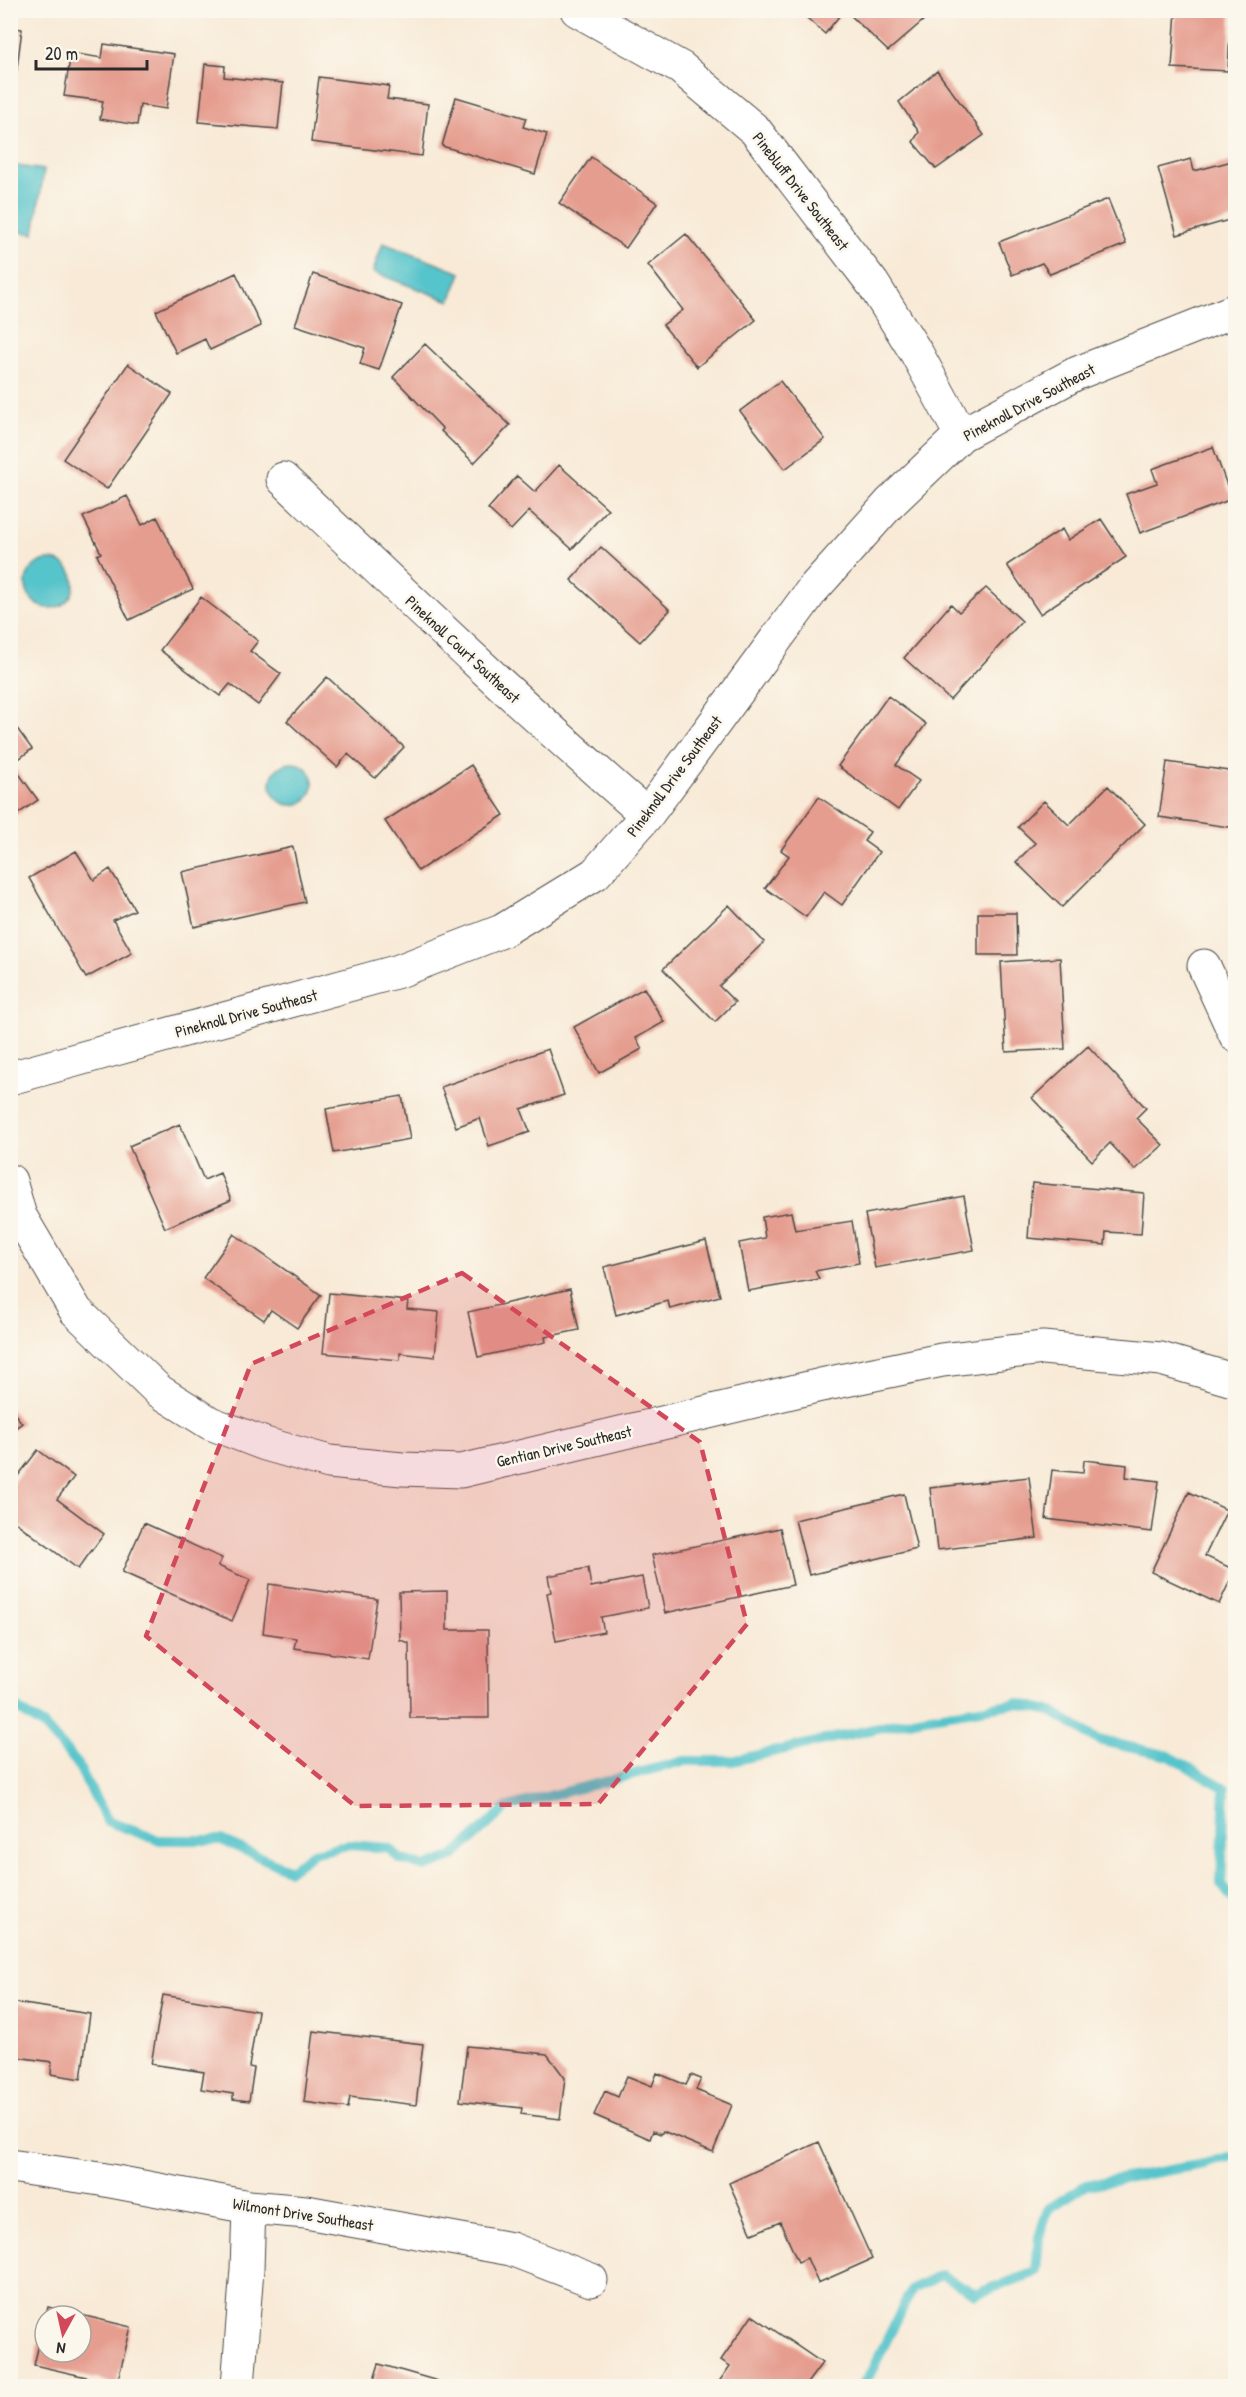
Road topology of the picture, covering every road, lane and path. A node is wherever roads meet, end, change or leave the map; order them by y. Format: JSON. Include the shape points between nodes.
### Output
{"nodes":[{"id":1,"x":577,"y":10,"type":"edge"},
{"id":2,"x":1236,"y":310,"type":"edge"},
{"id":3,"x":961,"y":435,"type":"junction"},
{"id":4,"x":283,"y":479,"type":"dead end"},
{"id":5,"x":647,"y":815,"type":"junction"},
{"id":6,"x":1204,"y":966,"type":"dead end"},
{"id":7,"x":1236,"y":1036,"type":"edge"},
{"id":8,"x":10,"y":1078,"type":"edge"},
{"id":9,"x":10,"y":1181,"type":"edge"},
{"id":10,"x":1236,"y":1381,"type":"edge"},
{"id":11,"x":10,"y":2166,"type":"edge"},
{"id":12,"x":249,"y":2207,"type":"junction"},
{"id":13,"x":591,"y":2280,"type":"dead end"},
{"id":14,"x":238,"y":2386,"type":"edge"}],
"edges":[{"from":1,"to":3,"type":"street","name":"Pinebluff Drive Southeast","via":[[681,68],[755,130],[873,284]]},
{"from":2,"to":3,"type":"street","name":"Pineknoll Drive Southeast","via":[[1075,375]]},
{"from":3,"to":5,"type":"street","name":"Pineknoll Drive Southeast","via":[[890,502],[813,589]]},
{"from":4,"to":5,"type":"street","name":"Pineknoll Court Southeast","via":[[409,600]]},
{"from":5,"to":8,"type":"street","name":"Pineknoll Drive Southeast","via":[[595,874],[502,931],[399,971]]},
{"from":6,"to":7,"type":"street"},
{"from":9,"to":10,"type":"street","name":"Gentian Drive Southeast","via":[[20,1216],[76,1311],[159,1391],[210,1423],[329,1462],[461,1471],[942,1360],[1044,1348],[1161,1359]]},
{"from":11,"to":12,"type":"street","name":"Wilmont Drive Southeast"},
{"from":12,"to":13,"type":"street","name":"Wilmont Drive Southeast","via":[[306,2212],[511,2249]]},
{"from":12,"to":14,"type":"street"}]}
